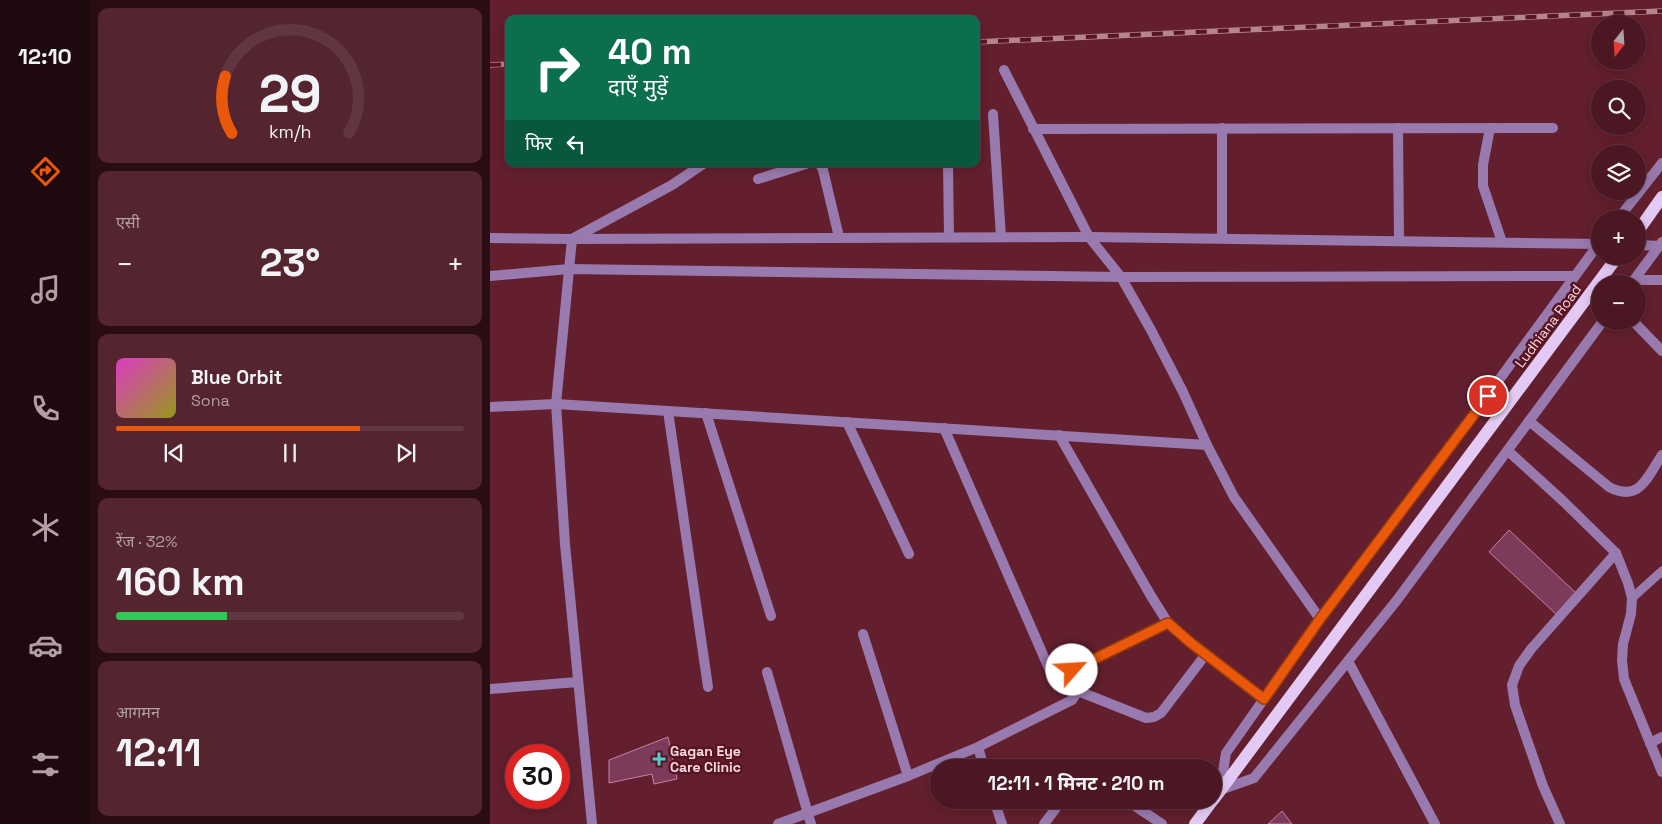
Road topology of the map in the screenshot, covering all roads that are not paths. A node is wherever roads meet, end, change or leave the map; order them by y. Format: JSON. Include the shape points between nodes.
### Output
{"nodes":[{"id":1,"x":1004,"y":70,"type":"dead end"},
{"id":2,"x":993,"y":114,"type":"dead end"},
{"id":3,"x":1222,"y":128,"type":"junction"},
{"id":4,"x":1398,"y":128,"type":"junction"},
{"id":5,"x":1490,"y":128,"type":"junction"},
{"id":6,"x":1553,"y":128,"type":"dead end"},
{"id":7,"x":1033,"y":129,"type":"junction"},
{"id":8,"x":1662,"y":163,"type":"edge"},
{"id":9,"x":699,"y":167,"type":"edge"},
{"id":10,"x":796,"y":167,"type":"edge"},
{"id":11,"x":822,"y":167,"type":"edge"},
{"id":12,"x":948,"y":167,"type":"edge"},
{"id":13,"x":758,"y":178,"type":"dead end"},
{"id":14,"x":1662,"y":198,"type":"edge"},
{"id":15,"x":1625,"y":210,"type":"edge"},
{"id":16,"x":1646,"y":220,"type":"edge"},
{"id":17,"x":950,"y":237,"type":"junction"},
{"id":18,"x":1001,"y":237,"type":"junction"},
{"id":19,"x":1090,"y":237,"type":"junction"},
{"id":20,"x":490,"y":238,"type":"edge"},
{"id":21,"x":839,"y":238,"type":"junction"},
{"id":22,"x":1222,"y":238,"type":"junction"},
{"id":23,"x":572,"y":239,"type":"junction"},
{"id":24,"x":1399,"y":240,"type":"junction"},
{"id":25,"x":1502,"y":242,"type":"junction"},
{"id":26,"x":1591,"y":243,"type":"edge"},
{"id":27,"x":1646,"y":245,"type":"edge"},
{"id":28,"x":1661,"y":245,"type":"edge"},
{"id":29,"x":1591,"y":255,"type":"edge"},
{"id":30,"x":1611,"y":265,"type":"edge"},
{"id":31,"x":569,"y":269,"type":"junction"},
{"id":32,"x":1637,"y":275,"type":"edge"},
{"id":33,"x":490,"y":276,"type":"edge"},
{"id":34,"x":1575,"y":276,"type":"junction"},
{"id":35,"x":1121,"y":277,"type":"junction"},
{"id":36,"x":1662,"y":280,"type":"edge"},
{"id":37,"x":1646,"y":281,"type":"edge"},
{"id":38,"x":1596,"y":330,"type":"edge"},
{"id":39,"x":1642,"y":330,"type":"edge"},
{"id":40,"x":1662,"y":351,"type":"edge"},
{"id":41,"x":556,"y":404,"type":"junction"},
{"id":42,"x":490,"y":407,"type":"edge"},
{"id":43,"x":668,"y":411,"type":"junction"},
{"id":44,"x":706,"y":413,"type":"junction"},
{"id":45,"x":1529,"y":421,"type":"junction"},
{"id":46,"x":847,"y":422,"type":"junction"},
{"id":47,"x":944,"y":428,"type":"junction"},
{"id":48,"x":1058,"y":435,"type":"junction"},
{"id":49,"x":1207,"y":445,"type":"junction"},
{"id":50,"x":1508,"y":451,"type":"junction"},
{"id":51,"x":1662,"y":455,"type":"edge"},
{"id":52,"x":1616,"y":553,"type":"junction"},
{"id":53,"x":909,"y":554,"type":"dead end"},
{"id":54,"x":1662,"y":571,"type":"edge"},
{"id":55,"x":1632,"y":598,"type":"junction"},
{"id":56,"x":771,"y":616,"type":"dead end"},
{"id":57,"x":1320,"y":619,"type":"junction"},
{"id":58,"x":1168,"y":623,"type":"junction"},
{"id":59,"x":863,"y":634,"type":"dead end"},
{"id":60,"x":1206,"y":654,"type":"junction"},
{"id":61,"x":1348,"y":661,"type":"junction"},
{"id":62,"x":1072,"y":670,"type":"junction"},
{"id":63,"x":767,"y":672,"type":"dead end"},
{"id":64,"x":578,"y":682,"type":"junction"},
{"id":65,"x":708,"y":686,"type":"dead end"},
{"id":66,"x":490,"y":689,"type":"edge"},
{"id":67,"x":1078,"y":691,"type":"junction"},
{"id":68,"x":1264,"y":699,"type":"junction"},
{"id":69,"x":1662,"y":738,"type":"edge"},
{"id":70,"x":1650,"y":743,"type":"junction"},
{"id":71,"x":978,"y":747,"type":"junction"},
{"id":72,"x":981,"y":759,"type":"edge"},
{"id":73,"x":1222,"y":770,"type":"edge"},
{"id":74,"x":1662,"y":772,"type":"edge"},
{"id":75,"x":908,"y":776,"type":"junction"},
{"id":76,"x":1222,"y":788,"type":"edge"},
{"id":77,"x":1222,"y":793,"type":"edge"},
{"id":78,"x":997,"y":809,"type":"edge"},
{"id":79,"x":1055,"y":809,"type":"edge"},
{"id":80,"x":1140,"y":809,"type":"edge"},
{"id":81,"x":1206,"y":809,"type":"edge"},
{"id":82,"x":808,"y":813,"type":"junction"},
{"id":83,"x":592,"y":824,"type":"edge"},
{"id":84,"x":778,"y":824,"type":"edge"},
{"id":85,"x":810,"y":824,"type":"edge"},
{"id":86,"x":1002,"y":824,"type":"edge"},
{"id":87,"x":1044,"y":824,"type":"edge"},
{"id":88,"x":1162,"y":824,"type":"edge"},
{"id":89,"x":1195,"y":824,"type":"edge"},
{"id":90,"x":1435,"y":824,"type":"edge"},
{"id":91,"x":1560,"y":824,"type":"edge"}],
"edges":[{"from":1,"to":7,"type":"street"},
{"from":2,"to":18,"type":"street"},
{"from":3,"to":4,"type":"street"},
{"from":3,"to":7,"type":"street"},
{"from":3,"to":22,"type":"street"},
{"from":4,"to":5,"type":"street"},
{"from":4,"to":24,"type":"street"},
{"from":5,"to":6,"type":"street"},
{"from":5,"to":25,"type":"street","via":[[1483,186]]},
{"from":7,"to":19,"type":"street"},
{"from":8,"to":15,"type":"street"},
{"from":9,"to":23,"type":"street","via":[[672,185]]},
{"from":10,"to":13,"type":"street"},
{"from":11,"to":21,"type":"street"},
{"from":12,"to":17,"type":"street"},
{"from":14,"to":16,"type":"main road"},
{"from":17,"to":18,"type":"street"},
{"from":17,"to":21,"type":"street"},
{"from":18,"to":19,"type":"street"},
{"from":19,"to":22,"type":"street"},
{"from":19,"to":35,"type":"street"},
{"from":20,"to":23,"type":"street"},
{"from":21,"to":23,"type":"street"},
{"from":22,"to":24,"type":"street"},
{"from":23,"to":31,"type":"street"},
{"from":24,"to":25,"type":"street"},
{"from":25,"to":26,"type":"street"},
{"from":27,"to":28,"type":"street"},
{"from":28,"to":32,"type":"street"},
{"from":29,"to":34,"type":"street"},
{"from":30,"to":76,"type":"main road","name":"Ludhiana Road"},
{"from":31,"to":33,"type":"street"},
{"from":31,"to":35,"type":"street"},
{"from":31,"to":41,"type":"street"},
{"from":34,"to":35,"type":"street"},
{"from":34,"to":57,"type":"street"},
{"from":35,"to":49,"type":"street","via":[[1183,392]]},
{"from":36,"to":37,"type":"street"},
{"from":38,"to":45,"type":"street"},
{"from":39,"to":40,"type":"street"},
{"from":41,"to":42,"type":"street"},
{"from":41,"to":43,"type":"street"},
{"from":41,"to":64,"type":"street"},
{"from":43,"to":44,"type":"street"},
{"from":43,"to":65,"type":"street"},
{"from":44,"to":46,"type":"street"},
{"from":44,"to":56,"type":"street"},
{"from":45,"to":50,"type":"street"},
{"from":45,"to":51,"type":"street","via":[[1619,492],[1632,493],[1641,486]]},
{"from":46,"to":47,"type":"street"},
{"from":46,"to":53,"type":"street"},
{"from":47,"to":48,"type":"street"},
{"from":47,"to":62,"type":"street","via":[[1051,673],[1057,676]]},
{"from":48,"to":49,"type":"street"},
{"from":48,"to":58,"type":"street"},
{"from":49,"to":57,"type":"street","via":[[1234,497]]},
{"from":50,"to":52,"type":"street"},
{"from":50,"to":61,"type":"street"},
{"from":52,"to":55,"type":"street"},
{"from":52,"to":91,"type":"street","via":[[1531,649],[1519,666],[1512,685],[1515,705]]},
{"from":54,"to":55,"type":"lane"},
{"from":55,"to":70,"type":"street","via":[[1623,644],[1624,679]]},
{"from":57,"to":68,"type":"street"},
{"from":58,"to":60,"type":"street"},
{"from":58,"to":62,"type":"street"},
{"from":59,"to":75,"type":"street"},
{"from":60,"to":67,"type":"street","via":[[1154,718],[1146,718]]},
{"from":60,"to":68,"type":"street"},
{"from":61,"to":77,"type":"street","via":[[1254,778]]},
{"from":61,"to":90,"type":"street"},
{"from":62,"to":67,"type":"street"},
{"from":63,"to":82,"type":"street"},
{"from":64,"to":66,"type":"street"},
{"from":64,"to":83,"type":"street"},
{"from":67,"to":71,"type":"street","via":[[1072,700]]},
{"from":68,"to":73,"type":"street","via":[[1226,753]]},
{"from":69,"to":70,"type":"street"},
{"from":70,"to":74,"type":"street"},
{"from":71,"to":72,"type":"street"},
{"from":71,"to":75,"type":"street"},
{"from":75,"to":82,"type":"street"},
{"from":78,"to":86,"type":"street"},
{"from":79,"to":87,"type":"street"},
{"from":80,"to":88,"type":"street"},
{"from":81,"to":89,"type":"main road","name":"Ludhiana Road"},
{"from":82,"to":84,"type":"street"},
{"from":82,"to":85,"type":"street"}]}
